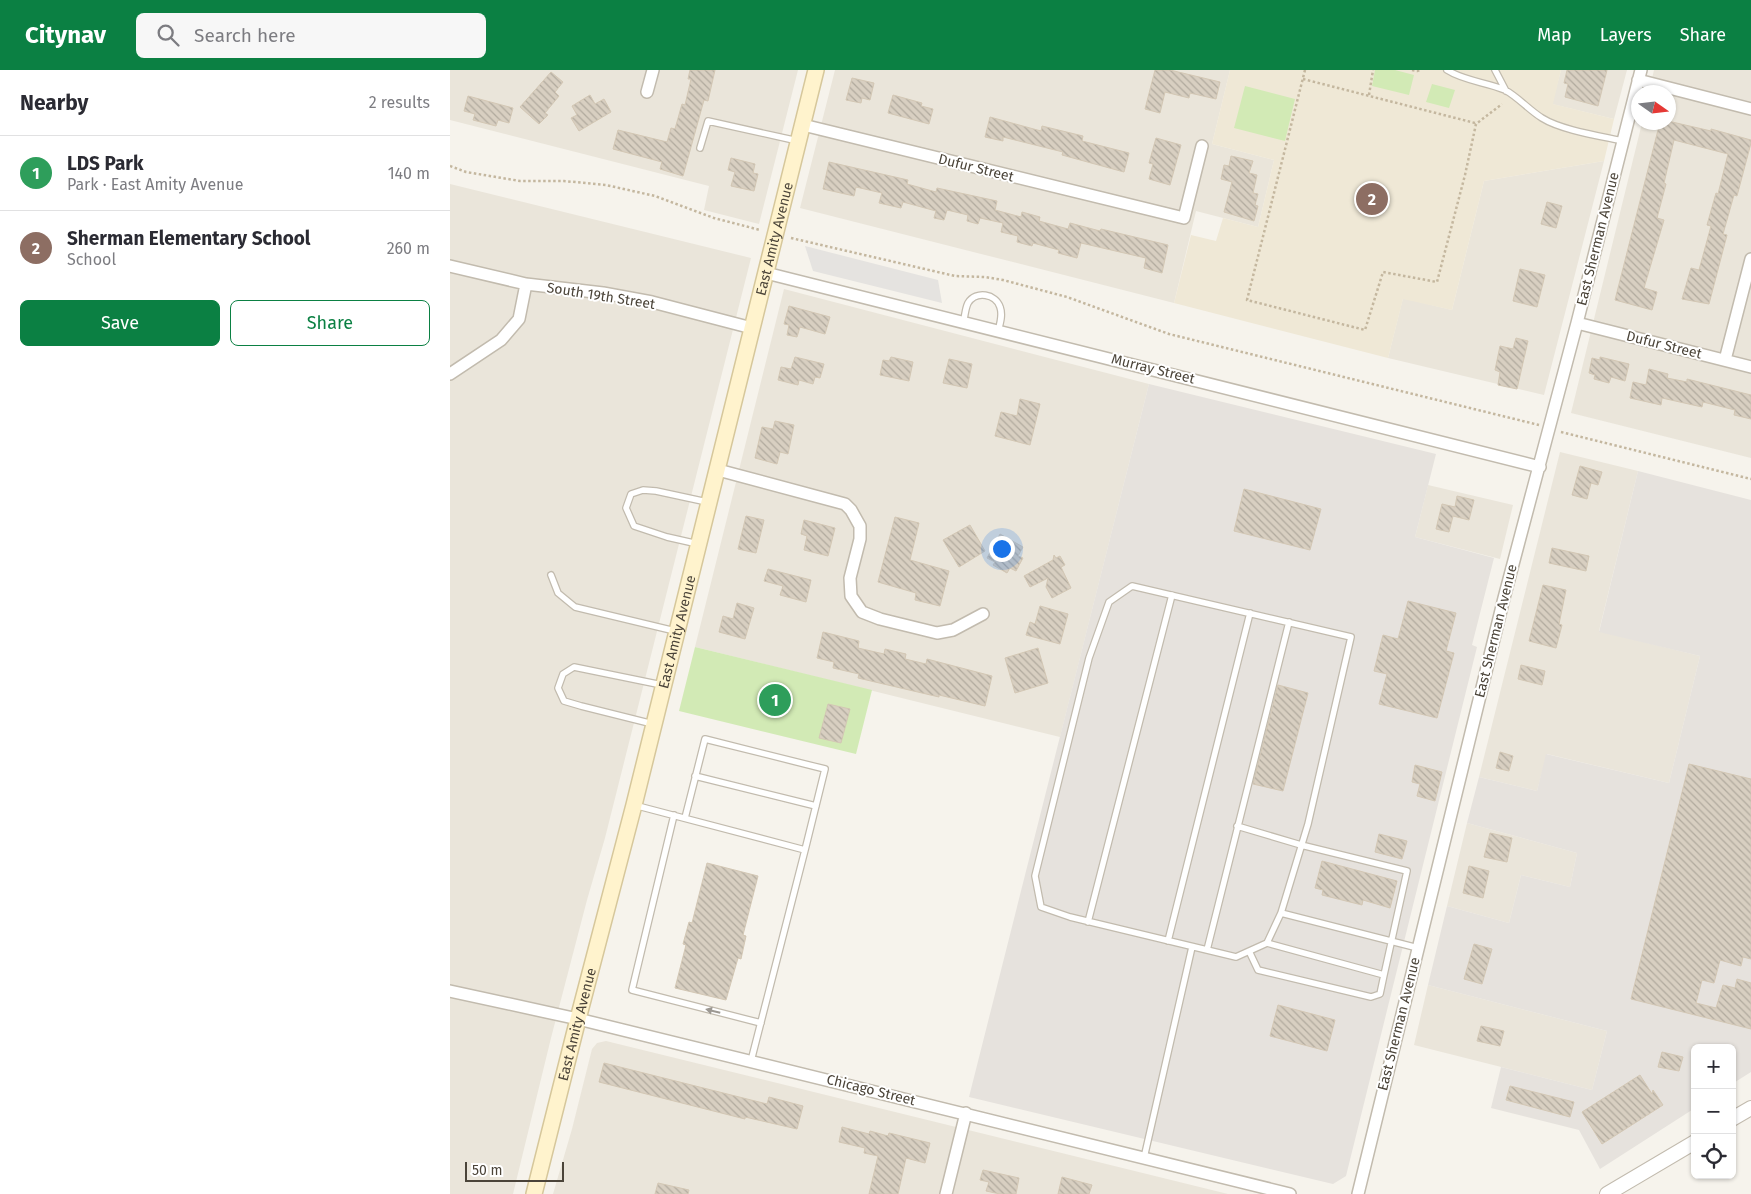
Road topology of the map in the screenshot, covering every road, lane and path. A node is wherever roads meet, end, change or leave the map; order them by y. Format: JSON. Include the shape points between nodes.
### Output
{"nodes":[{"id":1,"x":653,"y":70,"type":"edge"},
{"id":2,"x":816,"y":70,"type":"edge"},
{"id":3,"x":1305,"y":70,"type":"edge"},
{"id":4,"x":1373,"y":70,"type":"edge"},
{"id":5,"x":1412,"y":70,"type":"edge"},
{"id":6,"x":1420,"y":70,"type":"edge"},
{"id":7,"x":1447,"y":70,"type":"edge"},
{"id":8,"x":1495,"y":70,"type":"edge"},
{"id":9,"x":1639,"y":75,"type":"edge"},
{"id":10,"x":1303,"y":79,"type":"junction"},
{"id":11,"x":1506,"y":91,"type":"junction"},
{"id":12,"x":647,"y":92,"type":"dead end"},
{"id":13,"x":1369,"y":95,"type":"junction"},
{"id":14,"x":1502,"y":104,"type":"dead end"},
{"id":15,"x":1751,"y":109,"type":"edge"},
{"id":16,"x":1476,"y":124,"type":"junction"},
{"id":17,"x":803,"y":125,"type":"junction"},
{"id":18,"x":1623,"y":141,"type":"junction"},
{"id":19,"x":798,"y":142,"type":"junction"},
{"id":20,"x":1202,"y":146,"type":"dead end"},
{"id":21,"x":700,"y":148,"type":"dead end"},
{"id":22,"x":450,"y":166,"type":"edge"},
{"id":23,"x":760,"y":230,"type":"dead end"},
{"id":24,"x":791,"y":238,"type":"dead end"},
{"id":25,"x":1751,"y":259,"type":"edge"},
{"id":26,"x":450,"y":266,"type":"edge"},
{"id":27,"x":766,"y":273,"type":"junction"},
{"id":28,"x":526,"y":284,"type":"junction"},
{"id":29,"x":1577,"y":322,"type":"junction"},
{"id":30,"x":963,"y":323,"type":"junction"},
{"id":31,"x":752,"y":328,"type":"junction"},
{"id":32,"x":998,"y":331,"type":"junction"},
{"id":33,"x":1725,"y":360,"type":"junction"},
{"id":34,"x":1751,"y":367,"type":"edge"},
{"id":35,"x":450,"y":374,"type":"edge"},
{"id":36,"x":1549,"y":429,"type":"junction"},
{"id":37,"x":1540,"y":467,"type":"junction"},
{"id":38,"x":718,"y":470,"type":"junction"},
{"id":39,"x":1751,"y":479,"type":"edge"},
{"id":40,"x":709,"y":503,"type":"junction"},
{"id":41,"x":699,"y":544,"type":"junction"},
{"id":42,"x":550,"y":575,"type":"dead end"},
{"id":43,"x":1172,"y":595,"type":"junction"},
{"id":44,"x":1250,"y":613,"type":"junction"},
{"id":45,"x":983,"y":614,"type":"dead end"},
{"id":46,"x":1289,"y":622,"type":"junction"},
{"id":47,"x":678,"y":632,"type":"junction"},
{"id":48,"x":664,"y":686,"type":"junction"},
{"id":49,"x":654,"y":724,"type":"junction"},
{"id":50,"x":696,"y":776,"type":"junction"},
{"id":51,"x":634,"y":805,"type":"junction"},
{"id":52,"x":816,"y":806,"type":"junction"},
{"id":53,"x":674,"y":815,"type":"junction"},
{"id":54,"x":685,"y":818,"type":"junction"},
{"id":55,"x":1238,"y":826,"type":"junction"},
{"id":56,"x":1301,"y":845,"type":"junction"},
{"id":57,"x":805,"y":850,"type":"junction"},
{"id":58,"x":1281,"y":913,"type":"junction"},
{"id":59,"x":1088,"y":922,"type":"junction"},
{"id":60,"x":1168,"y":941,"type":"junction"},
{"id":61,"x":1393,"y":941,"type":"junction"},
{"id":62,"x":1268,"y":943,"type":"junction"},
{"id":63,"x":1192,"y":947,"type":"junction"},
{"id":64,"x":1418,"y":948,"type":"junction"},
{"id":65,"x":1207,"y":950,"type":"junction"},
{"id":66,"x":1249,"y":952,"type":"junction"},
{"id":67,"x":1384,"y":975,"type":"junction"},
{"id":68,"x":450,"y":991,"type":"edge"},
{"id":69,"x":578,"y":1019,"type":"junction"},
{"id":70,"x":761,"y":1023,"type":"junction"},
{"id":71,"x":751,"y":1061,"type":"junction"},
{"id":72,"x":1751,"y":1108,"type":"edge"},
{"id":73,"x":966,"y":1113,"type":"junction"},
{"id":74,"x":1736,"y":1117,"type":"edge"},
{"id":75,"x":1691,"y":1144,"type":"edge"},
{"id":76,"x":1144,"y":1158,"type":"junction"},
{"id":77,"x":534,"y":1194,"type":"edge"},
{"id":78,"x":946,"y":1194,"type":"edge"},
{"id":79,"x":1290,"y":1194,"type":"edge"},
{"id":80,"x":1358,"y":1194,"type":"edge"},
{"id":81,"x":1607,"y":1194,"type":"edge"}],
"edges":[{"from":1,"to":12,"type":"street"},
{"from":2,"to":17,"type":"main road","name":"East Amity Avenue"},
{"from":3,"to":10,"type":"path"},
{"from":4,"to":13,"type":"path"},
{"from":5,"to":6,"type":"path"},
{"from":7,"to":11,"type":"lane"},
{"from":8,"to":11,"type":"lane"},
{"from":9,"to":15,"type":"street"},
{"from":9,"to":18,"type":"street","name":"East Sherman Avenue"},
{"from":10,"to":13,"type":"path"},
{"from":10,"to":16,"type":"path","via":[[1247,300],[1365,330],[1383,272],[1437,282]]},
{"from":11,"to":18,"type":"lane","via":[[1543,119]]},
{"from":13,"to":16,"type":"path"},
{"from":14,"to":16,"type":"path"},
{"from":17,"to":19,"type":"main road","name":"East Amity Avenue"},
{"from":17,"to":20,"type":"street","name":"Dufur Street","via":[[1184,218]]},
{"from":18,"to":29,"type":"street","name":"East Sherman Avenue"},
{"from":19,"to":21,"type":"lane","via":[[708,121]]},
{"from":19,"to":27,"type":"main road","name":"East Amity Avenue"},
{"from":22,"to":23,"type":"path","via":[[466,172],[520,181],[606,185],[655,196],[714,218]]},
{"from":24,"to":36,"type":"path","via":[[955,276],[1003,280],[1067,297],[1169,334]]},
{"from":25,"to":33,"type":"street"},
{"from":26,"to":28,"type":"street","name":"South 19th Street"},
{"from":27,"to":30,"type":"street","name":"Murray Street"},
{"from":27,"to":31,"type":"main road","name":"East Amity Avenue"},
{"from":28,"to":31,"type":"street","name":"South 19th Street","via":[[652,302]]},
{"from":28,"to":35,"type":"street","via":[[519,319],[501,340]]},
{"from":29,"to":33,"type":"street","name":"Dufur Street"},
{"from":29,"to":36,"type":"street","name":"East Sherman Avenue"},
{"from":30,"to":32,"type":"street","name":"Murray Street"},
{"from":30,"to":32,"type":"lane","via":[[972,299],[988,295],[1000,306]]},
{"from":31,"to":38,"type":"main road","name":"East Amity Avenue"},
{"from":32,"to":37,"type":"street","name":"Murray Street"},
{"from":33,"to":34,"type":"street","name":"Dufur Street"},
{"from":36,"to":37,"type":"street","name":"East Sherman Avenue"},
{"from":36,"to":39,"type":"path"},
{"from":37,"to":64,"type":"street","name":"East Sherman Avenue","via":[[1504,598]]},
{"from":38,"to":40,"type":"main road","name":"East Amity Avenue"},
{"from":38,"to":45,"type":"street","via":[[845,504],[860,526],[850,578],[851,596],[862,612],[937,633],[953,630]]},
{"from":40,"to":41,"type":"main road","name":"East Amity Avenue"},
{"from":40,"to":41,"type":"lane","via":[[643,490],[631,494],[626,508],[634,526]]},
{"from":41,"to":47,"type":"main road","name":"East Amity Avenue"},
{"from":42,"to":47,"type":"lane","via":[[558,593],[575,607]]},
{"from":43,"to":44,"type":"lane"},
{"from":43,"to":59,"type":"lane"},
{"from":43,"to":59,"type":"lane","via":[[1132,586],[1109,602],[1089,658],[1035,876],[1041,907]]},
{"from":44,"to":46,"type":"lane"},
{"from":44,"to":60,"type":"lane"},
{"from":46,"to":55,"type":"lane"},
{"from":46,"to":56,"type":"lane","via":[[1351,637]]},
{"from":47,"to":48,"type":"main road","name":"East Amity Avenue"},
{"from":48,"to":49,"type":"main road","name":"East Amity Avenue"},
{"from":48,"to":49,"type":"lane","via":[[574,667],[563,674],[558,688],[564,700]]},
{"from":49,"to":51,"type":"main road","name":"East Amity Avenue"},
{"from":50,"to":52,"type":"lane"},
{"from":50,"to":52,"type":"lane","via":[[705,739],[807,764],[825,769]]},
{"from":50,"to":54,"type":"lane"},
{"from":51,"to":53,"type":"lane"},
{"from":51,"to":69,"type":"main road","name":"East Amity Avenue"},
{"from":52,"to":57,"type":"lane"},
{"from":53,"to":54,"type":"lane"},
{"from":70,"to":53,"type":"lane","one_way":true,"via":[[632,990]]},
{"from":54,"to":57,"type":"lane"},
{"from":55,"to":56,"type":"lane"},
{"from":55,"to":65,"type":"lane"},
{"from":56,"to":58,"type":"lane"},
{"from":56,"to":61,"type":"lane","via":[[1407,871]]},
{"from":57,"to":70,"type":"lane"},
{"from":58,"to":61,"type":"lane"},
{"from":58,"to":62,"type":"lane"},
{"from":59,"to":60,"type":"lane"},
{"from":60,"to":63,"type":"lane"},
{"from":61,"to":64,"type":"lane"},
{"from":61,"to":67,"type":"lane"},
{"from":62,"to":66,"type":"lane"},
{"from":62,"to":67,"type":"lane"},
{"from":63,"to":65,"type":"lane"},
{"from":63,"to":76,"type":"lane"},
{"from":64,"to":80,"type":"street","name":"East Sherman Avenue"},
{"from":65,"to":66,"type":"lane","via":[[1236,957]]},
{"from":66,"to":67,"type":"lane","via":[[1258,970],[1371,998],[1380,994]]},
{"from":68,"to":69,"type":"street","name":"Chicago Street"},
{"from":69,"to":71,"type":"street","name":"Chicago Street"},
{"from":69,"to":77,"type":"main road","name":"East Amity Avenue"},
{"from":70,"to":71,"type":"lane"},
{"from":71,"to":73,"type":"street","name":"Chicago Street"},
{"from":72,"to":74,"type":"street"},
{"from":73,"to":76,"type":"street","name":"Chicago Street"},
{"from":73,"to":78,"type":"street"},
{"from":75,"to":81,"type":"street"},
{"from":76,"to":79,"type":"street","name":"Chicago Street"}]}
